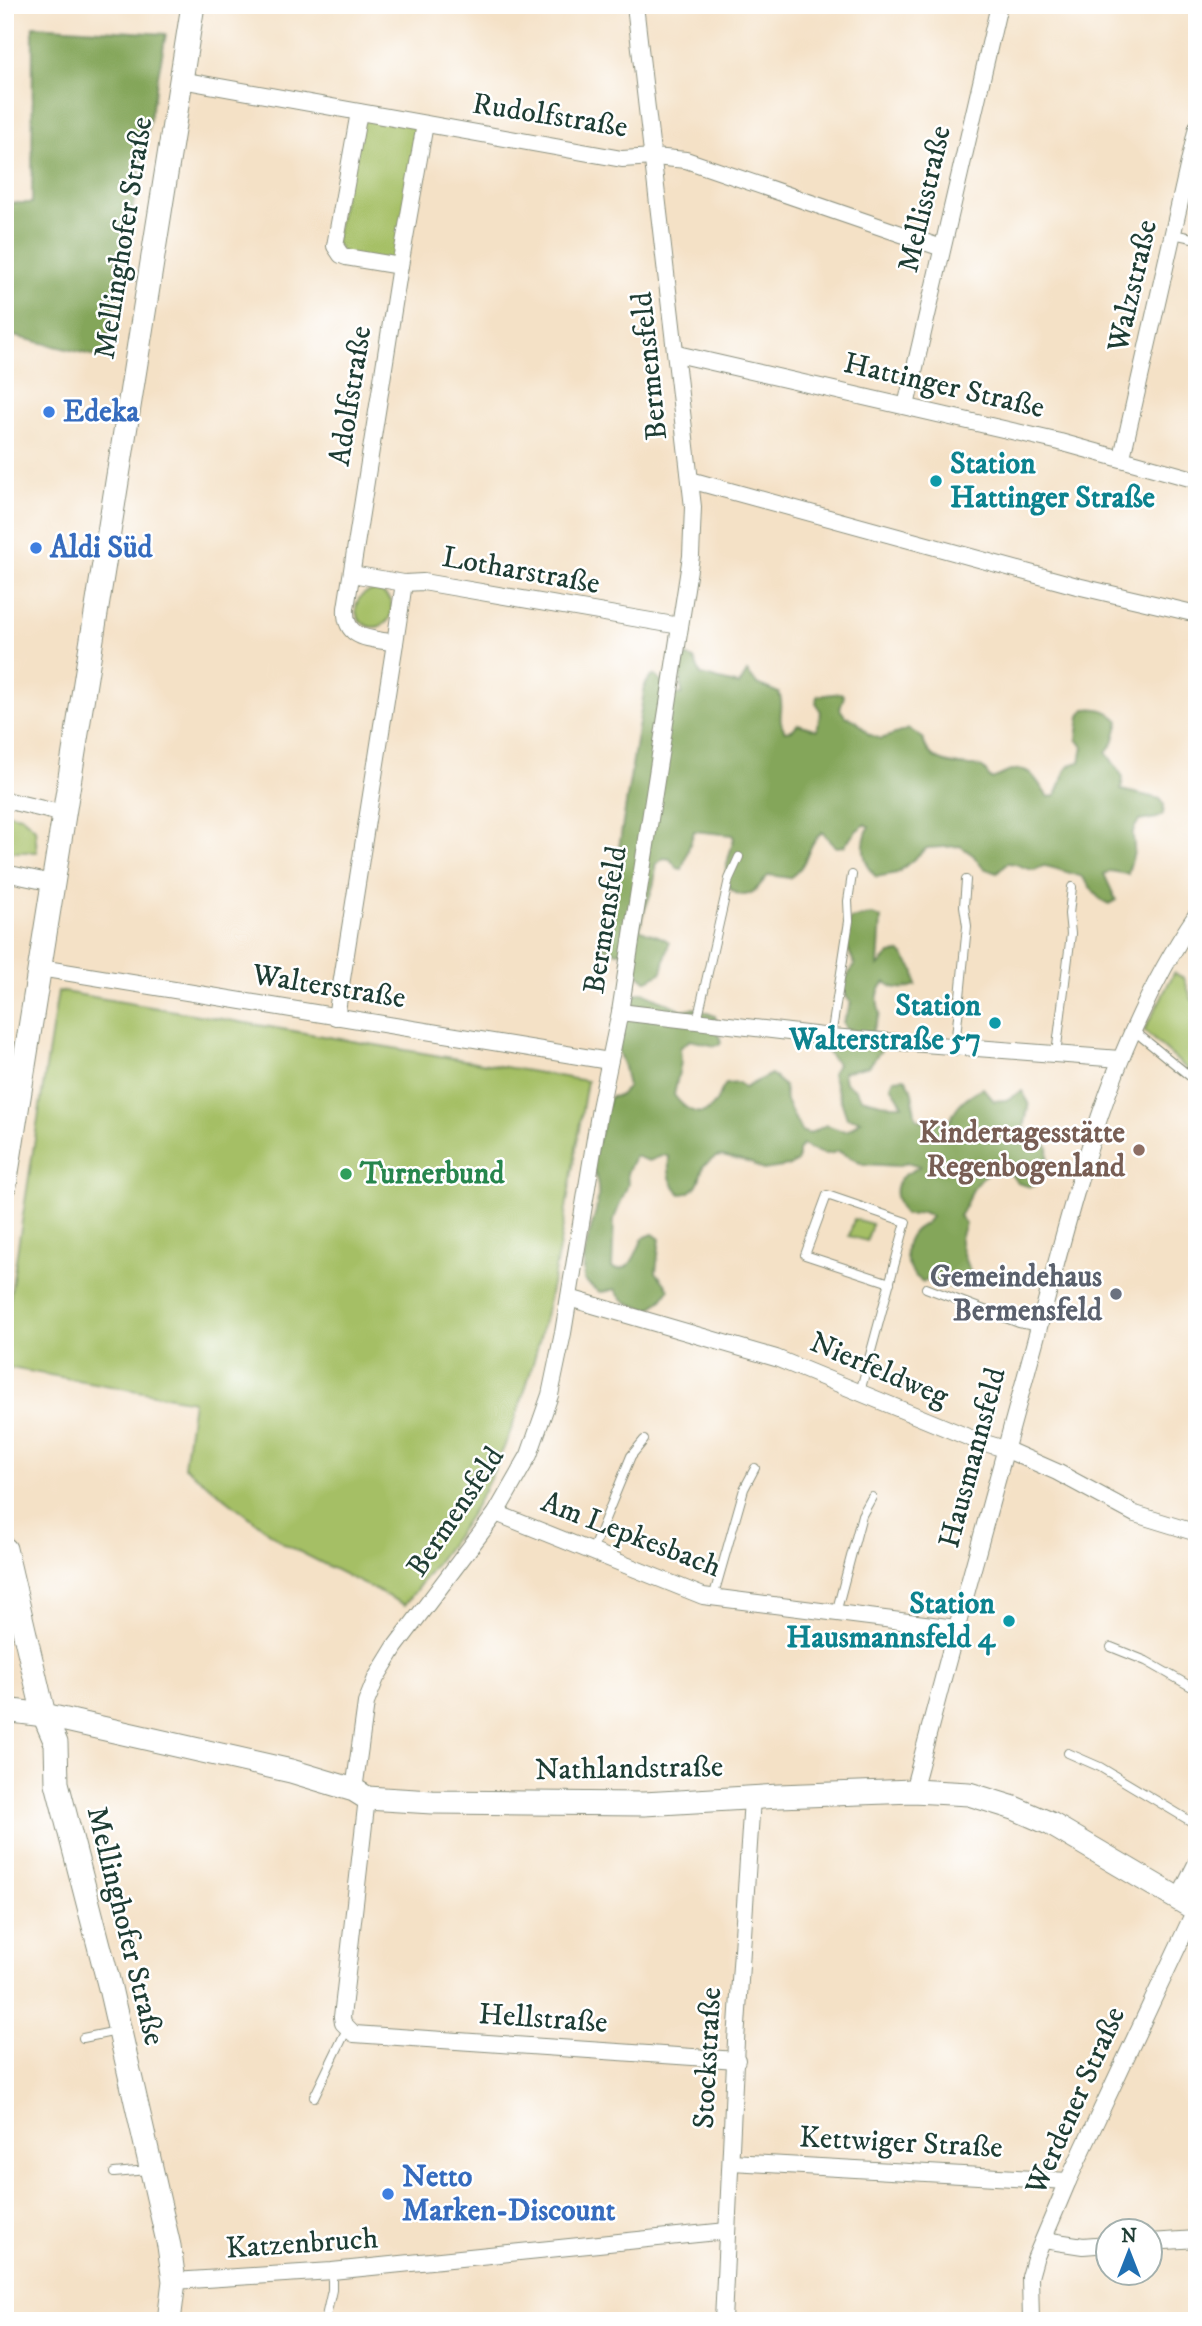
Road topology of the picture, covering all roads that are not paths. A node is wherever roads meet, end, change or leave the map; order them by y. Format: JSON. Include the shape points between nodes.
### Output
{"nodes":[{"id":1,"x":193,"y":5,"type":"edge"},
{"id":2,"x":635,"y":5,"type":"edge"},
{"id":3,"x":999,"y":5,"type":"edge"},
{"id":4,"x":181,"y":80,"type":"junction"},
{"id":5,"x":359,"y":112,"type":"junction"},
{"id":6,"x":425,"y":124,"type":"junction"},
{"id":7,"x":1196,"y":132,"type":"edge"},
{"id":8,"x":654,"y":156,"type":"junction"},
{"id":9,"x":1173,"y":234,"type":"junction"},
{"id":10,"x":1197,"y":239,"type":"edge"},
{"id":11,"x":942,"y":248,"type":"junction"},
{"id":12,"x":400,"y":266,"type":"junction"},
{"id":13,"x":677,"y":354,"type":"junction"},
{"id":14,"x":906,"y":406,"type":"junction"},
{"id":15,"x":1122,"y":457,"type":"junction"},
{"id":16,"x":690,"y":480,"type":"junction"},
{"id":17,"x":1197,"y":480,"type":"edge"},
{"id":18,"x":352,"y":574,"type":"junction"},
{"id":19,"x":404,"y":583,"type":"junction"},
{"id":20,"x":1197,"y":614,"type":"edge"},
{"id":21,"x":680,"y":626,"type":"junction"},
{"id":22,"x":395,"y":643,"type":"junction"},
{"id":23,"x":5,"y":800,"type":"edge"},
{"id":24,"x":64,"y":814,"type":"junction"},
{"id":25,"x":739,"y":857,"type":"dead end"},
{"id":26,"x":5,"y":873,"type":"edge"},
{"id":27,"x":852,"y":875,"type":"dead end"},
{"id":28,"x":966,"y":880,"type":"dead end"},
{"id":29,"x":53,"y":883,"type":"junction"},
{"id":30,"x":1072,"y":887,"type":"dead end"},
{"id":31,"x":1197,"y":914,"type":"edge"},
{"id":32,"x":40,"y":968,"type":"junction"},
{"id":33,"x":620,"y":1012,"type":"junction"},
{"id":34,"x":336,"y":1017,"type":"junction"},
{"id":35,"x":696,"y":1021,"type":"junction"},
{"id":36,"x":1133,"y":1030,"type":"junction"},
{"id":37,"x":831,"y":1037,"type":"junction"},
{"id":38,"x":955,"y":1047,"type":"junction"},
{"id":39,"x":1056,"y":1054,"type":"junction"},
{"id":40,"x":1119,"y":1059,"type":"junction"},
{"id":41,"x":609,"y":1060,"type":"junction"},
{"id":42,"x":1197,"y":1082,"type":"edge"},
{"id":43,"x":6,"y":1171,"type":"edge"},
{"id":44,"x":890,"y":1283,"type":"junction"},
{"id":45,"x":926,"y":1289,"type":"dead end"},
{"id":46,"x":569,"y":1298,"type":"junction"},
{"id":47,"x":1039,"y":1327,"type":"junction"},
{"id":48,"x":860,"y":1392,"type":"junction"},
{"id":49,"x":644,"y":1440,"type":"dead end"},
{"id":50,"x":1005,"y":1449,"type":"junction"},
{"id":51,"x":755,"y":1468,"type":"dead end"},
{"id":52,"x":872,"y":1497,"type":"dead end"},
{"id":53,"x":496,"y":1513,"type":"junction"},
{"id":54,"x":1197,"y":1533,"type":"edge"},
{"id":55,"x":5,"y":1549,"type":"edge"},
{"id":56,"x":592,"y":1551,"type":"junction"},
{"id":57,"x":713,"y":1598,"type":"junction"},
{"id":58,"x":836,"y":1613,"type":"junction"},
{"id":59,"x":956,"y":1628,"type":"junction"},
{"id":60,"x":1111,"y":1647,"type":"dead end"},
{"id":61,"x":1197,"y":1690,"type":"edge"},
{"id":62,"x":5,"y":1710,"type":"edge"},
{"id":63,"x":44,"y":1715,"type":"junction"},
{"id":64,"x":1068,"y":1753,"type":"dead end"},
{"id":65,"x":913,"y":1791,"type":"junction"},
{"id":66,"x":361,"y":1794,"type":"junction"},
{"id":67,"x":752,"y":1798,"type":"junction"},
{"id":68,"x":1197,"y":1825,"type":"edge"},
{"id":69,"x":1197,"y":1862,"type":"edge"},
{"id":70,"x":1190,"y":1906,"type":"edge"},
{"id":71,"x":347,"y":2029,"type":"junction"},
{"id":72,"x":120,"y":2030,"type":"junction"},
{"id":73,"x":83,"y":2038,"type":"dead end"},
{"id":74,"x":737,"y":2060,"type":"junction"},
{"id":75,"x":314,"y":2097,"type":"dead end"},
{"id":76,"x":731,"y":2162,"type":"junction"},
{"id":77,"x":151,"y":2169,"type":"junction"},
{"id":78,"x":114,"y":2173,"type":"dead end"},
{"id":79,"x":1068,"y":2181,"type":"junction"},
{"id":80,"x":727,"y":2231,"type":"junction"},
{"id":81,"x":1197,"y":2239,"type":"edge"},
{"id":82,"x":1044,"y":2240,"type":"junction"},
{"id":83,"x":1164,"y":2241,"type":"edge"},
{"id":84,"x":1094,"y":2246,"type":"edge"},
{"id":85,"x":332,"y":2271,"type":"junction"},
{"id":86,"x":174,"y":2281,"type":"junction"},
{"id":87,"x":169,"y":2321,"type":"edge"},
{"id":88,"x":324,"y":2321,"type":"edge"},
{"id":89,"x":723,"y":2321,"type":"edge"},
{"id":90,"x":1031,"y":2321,"type":"edge"}],
"edges":[{"from":1,"to":4,"type":"main road","name":"Mellinghofer Straße"},
{"from":2,"to":8,"type":"street","name":"Bermensfeld"},
{"from":3,"to":11,"type":"street","name":"Mellisstraße"},
{"from":4,"to":5,"type":"street","name":"Rudolfstraße"},
{"from":4,"to":24,"type":"main road","name":"Mellinghofer Straße"},
{"from":5,"to":6,"type":"street","name":"Rudolfstraße"},
{"from":5,"to":12,"type":"street","via":[[335,246],[346,257]]},
{"from":6,"to":8,"type":"street","name":"Rudolfstraße","via":[[622,159]]},
{"from":6,"to":12,"type":"street","name":"Adolfstraße"},
{"from":7,"to":9,"type":"street","name":"Walzstraße"},
{"from":8,"to":11,"type":"street","name":"Rudolfstraße","via":[[686,160]]},
{"from":8,"to":13,"type":"street","name":"Bermensfeld"},
{"from":9,"to":10,"type":"lane"},
{"from":9,"to":15,"type":"street","name":"Walzstraße"},
{"from":11,"to":14,"type":"street","name":"Mellisstraße"},
{"from":12,"to":18,"type":"street","name":"Adolfstraße"},
{"from":13,"to":14,"type":"street","name":"Hattinger Straße"},
{"from":13,"to":16,"type":"street","name":"Bermensfeld"},
{"from":14,"to":15,"type":"street","name":"Hattinger Straße"},
{"from":15,"to":17,"type":"street","name":"Hattinger Straße"},
{"from":16,"to":20,"type":"street","via":[[1077,586]]},
{"from":16,"to":21,"type":"street","name":"Bermensfeld","via":[[694,532]]},
{"from":18,"to":19,"type":"street","name":"Lotharstraße"},
{"from":18,"to":22,"type":"street","name":"Adolfstraße","via":[[348,626],[360,637]]},
{"from":19,"to":21,"type":"street","name":"Lotharstraße","via":[[423,582]]},
{"from":19,"to":22,"type":"street"},
{"from":21,"to":33,"type":"street","name":"Bermensfeld"},
{"from":22,"to":34,"type":"street"},
{"from":23,"to":24,"type":"street"},
{"from":24,"to":29,"type":"main road","name":"Mellinghofer Straße"},
{"from":25,"to":35,"type":"lane","via":[[729,879]]},
{"from":26,"to":29,"type":"street"},
{"from":27,"to":37,"type":"lane"},
{"from":28,"to":38,"type":"lane","via":[[967,926]]},
{"from":29,"to":32,"type":"main road","name":"Mellinghofer Straße"},
{"from":30,"to":39,"type":"lane"},
{"from":31,"to":36,"type":"street","name":"Hausmannsfeld"},
{"from":32,"to":34,"type":"street","name":"Walterstraße"},
{"from":32,"to":43,"type":"main road","name":"Mellinghofer Straße"},
{"from":33,"to":35,"type":"street"},
{"from":33,"to":41,"type":"street","name":"Bermensfeld"},
{"from":34,"to":41,"type":"street","name":"Walterstraße"},
{"from":35,"to":37,"type":"street"},
{"from":36,"to":40,"type":"street","name":"Hausmannsfeld"},
{"from":36,"to":42,"type":"lane"},
{"from":37,"to":38,"type":"street"},
{"from":38,"to":39,"type":"street"},
{"from":39,"to":40,"type":"street"},
{"from":40,"to":47,"type":"street","name":"Hausmannsfeld","via":[[1087,1151]]},
{"from":41,"to":46,"type":"street","name":"Bermensfeld"},
{"from":44,"to":44,"type":"lane","via":[[906,1222],[827,1195],[804,1255]]},
{"from":44,"to":48,"type":"lane"},
{"from":45,"to":47,"type":"lane"},
{"from":46,"to":48,"type":"street","name":"Nierfeldweg","via":[[776,1358]]},
{"from":46,"to":53,"type":"street","name":"Bermensfeld","via":[[544,1414],[524,1465]]},
{"from":47,"to":50,"type":"street","name":"Hausmannsfeld"},
{"from":48,"to":50,"type":"street","name":"Nierfeldweg"},
{"from":49,"to":56,"type":"lane","via":[[631,1456]]},
{"from":50,"to":54,"type":"street","name":"Nierfeldweg","via":[[1135,1514]]},
{"from":50,"to":59,"type":"street","name":"Hausmannsfeld"},
{"from":51,"to":57,"type":"lane","via":[[744,1489]]},
{"from":52,"to":58,"type":"lane","via":[[862,1515]]},
{"from":53,"to":56,"type":"street","name":"Am Lepkesbach"},
{"from":53,"to":66,"type":"street","name":"Bermensfeld","via":[[376,1678],[366,1703]]},
{"from":55,"to":63,"type":"main road","name":"Mellinghofer Straße"},
{"from":56,"to":57,"type":"street","name":"Am Lepkesbach"},
{"from":57,"to":58,"type":"street","name":"Am Lepkesbach"},
{"from":58,"to":59,"type":"street","name":"Am Lepkesbach"},
{"from":59,"to":65,"type":"street","name":"Hausmannsfeld"},
{"from":60,"to":61,"type":"lane"},
{"from":62,"to":63,"type":"main road","name":"Nathlandstraße"},
{"from":63,"to":66,"type":"main road","name":"Nathlandstraße","via":[[291,1771]]},
{"from":63,"to":72,"type":"main road","name":"Mellinghofer Straße","via":[[56,1743],[57,1783]]},
{"from":64,"to":68,"type":"lane"},
{"from":65,"to":67,"type":"main road","name":"Nathlandstraße"},
{"from":65,"to":70,"type":"main road","name":"Nathlandstraße","via":[[969,1794],[1029,1814]]},
{"from":66,"to":67,"type":"main road","name":"Nathlandstraße","via":[[432,1802],[644,1804]]},
{"from":66,"to":71,"type":"street","name":"Bermensfeld","via":[[342,2017]]},
{"from":67,"to":74,"type":"street","name":"Stockstraße"},
{"from":69,"to":70,"type":"street","name":"Werdener Straße"},
{"from":70,"to":79,"type":"street","name":"Werdener Straße"},
{"from":71,"to":74,"type":"street","name":"Hellstraße","via":[[359,2035]]},
{"from":71,"to":75,"type":"lane"},
{"from":72,"to":73,"type":"lane"},
{"from":72,"to":77,"type":"main road","name":"Mellinghofer Straße"},
{"from":74,"to":76,"type":"street","name":"Stockstraße"},
{"from":76,"to":79,"type":"street","name":"Kettwiger Straße"},
{"from":76,"to":80,"type":"street","name":"Stockstraße"},
{"from":77,"to":78,"type":"lane"},
{"from":77,"to":86,"type":"main road","name":"Mellinghofer Straße"},
{"from":79,"to":82,"type":"street","name":"Werdener Straße"},
{"from":80,"to":85,"type":"street","name":"Katzenbruch"},
{"from":80,"to":89,"type":"street","name":"Stockstraße"},
{"from":81,"to":83,"type":"street"},
{"from":82,"to":84,"type":"street"},
{"from":82,"to":90,"type":"street","name":"Werdener Straße","via":[[1031,2272]]},
{"from":85,"to":86,"type":"street","name":"Katzenbruch"},
{"from":85,"to":88,"type":"lane"},
{"from":86,"to":87,"type":"main road","name":"Mellinghofer Straße"}]}
